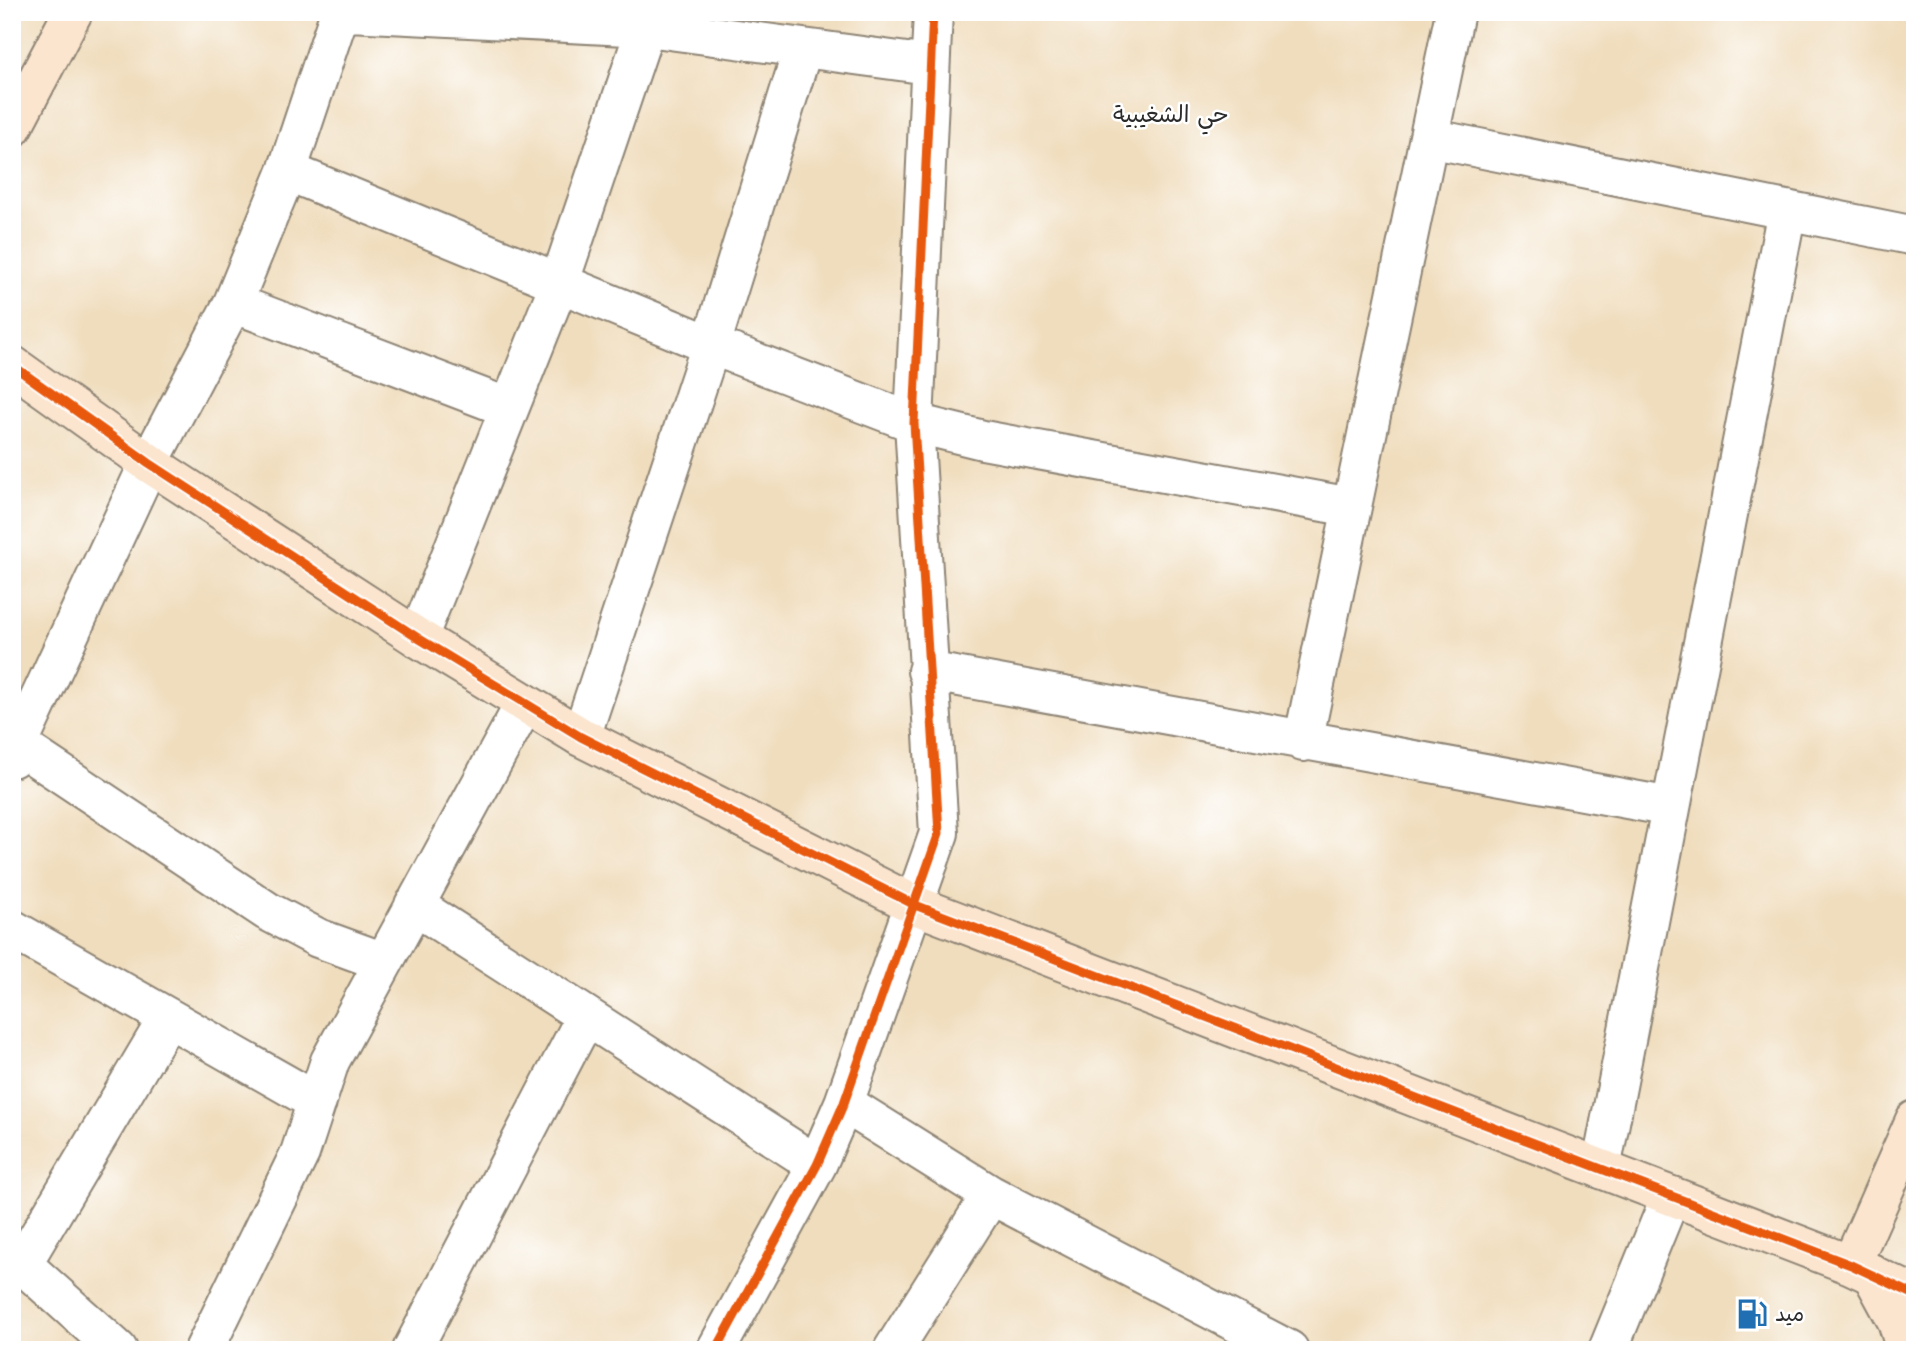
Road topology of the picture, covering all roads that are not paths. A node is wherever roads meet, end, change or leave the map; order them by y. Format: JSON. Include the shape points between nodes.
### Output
{"nodes":[{"id":1,"x":73,"y":12,"type":"edge"},
{"id":2,"x":933,"y":12,"type":"edge"},
{"id":3,"x":1455,"y":12,"type":"edge"},
{"id":4,"x":359,"y":13,"type":"edge"},
{"id":5,"x":649,"y":19,"type":"edge"},
{"id":6,"x":803,"y":48,"type":"junction"},
{"id":7,"x":929,"y":65,"type":"junction"},
{"id":8,"x":12,"y":128,"type":"edge"},
{"id":9,"x":1429,"y":138,"type":"junction"},
{"id":10,"x":287,"y":171,"type":"junction"},
{"id":11,"x":1787,"y":210,"type":"junction"},
{"id":12,"x":1915,"y":236,"type":"edge"},
{"id":13,"x":559,"y":284,"type":"junction"},
{"id":14,"x":233,"y":303,"type":"junction"},
{"id":15,"x":710,"y":345,"type":"junction"},
{"id":16,"x":12,"y":365,"type":"edge"},
{"id":17,"x":12,"y":392,"type":"edge"},
{"id":18,"x":509,"y":408,"type":"junction"},
{"id":19,"x":914,"y":423,"type":"junction"},
{"id":20,"x":149,"y":463,"type":"junction"},
{"id":21,"x":1351,"y":507,"type":"junction"},
{"id":22,"x":418,"y":638,"type":"junction"},
{"id":23,"x":927,"y":671,"type":"junction"},
{"id":24,"x":525,"y":703,"type":"junction"},
{"id":25,"x":581,"y":737,"type":"junction"},
{"id":26,"x":1303,"y":742,"type":"junction"},
{"id":27,"x":15,"y":751,"type":"edge"},
{"id":28,"x":1671,"y":807,"type":"junction"},
{"id":29,"x":414,"y":905,"type":"junction"},
{"id":30,"x":915,"y":905,"type":"junction"},
{"id":31,"x":12,"y":929,"type":"edge"},
{"id":32,"x":384,"y":962,"type":"junction"},
{"id":33,"x":586,"y":1016,"type":"junction"},
{"id":34,"x":168,"y":1018,"type":"junction"},
{"id":35,"x":317,"y":1102,"type":"junction"},
{"id":36,"x":844,"y":1103,"type":"junction"},
{"id":37,"x":1915,"y":1120,"type":"edge"},
{"id":38,"x":817,"y":1165,"type":"junction"},
{"id":39,"x":1601,"y":1169,"type":"junction"},
{"id":40,"x":991,"y":1195,"type":"junction"},
{"id":41,"x":1671,"y":1196,"type":"junction"},
{"id":42,"x":17,"y":1260,"type":"edge"},
{"id":43,"x":1861,"y":1269,"type":"junction"},
{"id":44,"x":1914,"y":1291,"type":"edge"},
{"id":45,"x":118,"y":1350,"type":"edge"},
{"id":46,"x":204,"y":1350,"type":"edge"},
{"id":47,"x":412,"y":1350,"type":"edge"},
{"id":48,"x":716,"y":1350,"type":"edge"},
{"id":49,"x":893,"y":1350,"type":"edge"},
{"id":50,"x":1289,"y":1350,"type":"edge"},
{"id":51,"x":1608,"y":1350,"type":"edge"},
{"id":52,"x":1906,"y":1350,"type":"edge"}],
"edges":[{"from":1,"to":8,"type":"street"},
{"from":2,"to":7,"type":"street"},
{"from":3,"to":9,"type":"street"},
{"from":4,"to":5,"type":"street"},
{"from":4,"to":10,"type":"street"},
{"from":5,"to":6,"type":"street"},
{"from":5,"to":13,"type":"street"},
{"from":6,"to":7,"type":"street"},
{"from":6,"to":15,"type":"street"},
{"from":7,"to":19,"type":"street"},
{"from":9,"to":11,"type":"street"},
{"from":9,"to":21,"type":"street"},
{"from":10,"to":13,"type":"street"},
{"from":10,"to":14,"type":"street"},
{"from":11,"to":12,"type":"street"},
{"from":11,"to":28,"type":"street"},
{"from":13,"to":15,"type":"street"},
{"from":13,"to":18,"type":"street"},
{"from":14,"to":18,"type":"street"},
{"from":14,"to":20,"type":"street"},
{"from":15,"to":19,"type":"street"},
{"from":15,"to":25,"type":"street"},
{"from":16,"to":20,"type":"street"},
{"from":17,"to":20,"type":"street"},
{"from":18,"to":22,"type":"street"},
{"from":19,"to":21,"type":"street","via":[[983,440]]},
{"from":19,"to":23,"type":"street"},
{"from":20,"to":22,"type":"street"},
{"from":20,"to":27,"type":"street"},
{"from":21,"to":26,"type":"street"},
{"from":22,"to":24,"type":"street"},
{"from":23,"to":26,"type":"street"},
{"from":23,"to":30,"type":"street","via":[[939,833]]},
{"from":24,"to":25,"type":"street"},
{"from":24,"to":29,"type":"street"},
{"from":25,"to":30,"type":"street"},
{"from":26,"to":28,"type":"street"},
{"from":27,"to":32,"type":"street","via":[[267,911],[318,938]]},
{"from":28,"to":39,"type":"street"},
{"from":29,"to":32,"type":"street"},
{"from":29,"to":33,"type":"street"},
{"from":30,"to":36,"type":"street"},
{"from":30,"to":39,"type":"street"},
{"from":31,"to":34,"type":"street"},
{"from":32,"to":35,"type":"street","via":[[330,1061]]},
{"from":33,"to":38,"type":"street"},
{"from":33,"to":47,"type":"street"},
{"from":34,"to":35,"type":"street"},
{"from":34,"to":42,"type":"street"},
{"from":35,"to":46,"type":"street","via":[[300,1153]]},
{"from":36,"to":38,"type":"street"},
{"from":36,"to":40,"type":"street"},
{"from":37,"to":43,"type":"street"},
{"from":38,"to":48,"type":"street"},
{"from":39,"to":41,"type":"street"},
{"from":40,"to":49,"type":"street"},
{"from":40,"to":50,"type":"street"},
{"from":41,"to":43,"type":"street"},
{"from":41,"to":51,"type":"street"},
{"from":42,"to":45,"type":"street"},
{"from":43,"to":44,"type":"street"},
{"from":43,"to":52,"type":"street","via":[[1897,1321]]}]}
